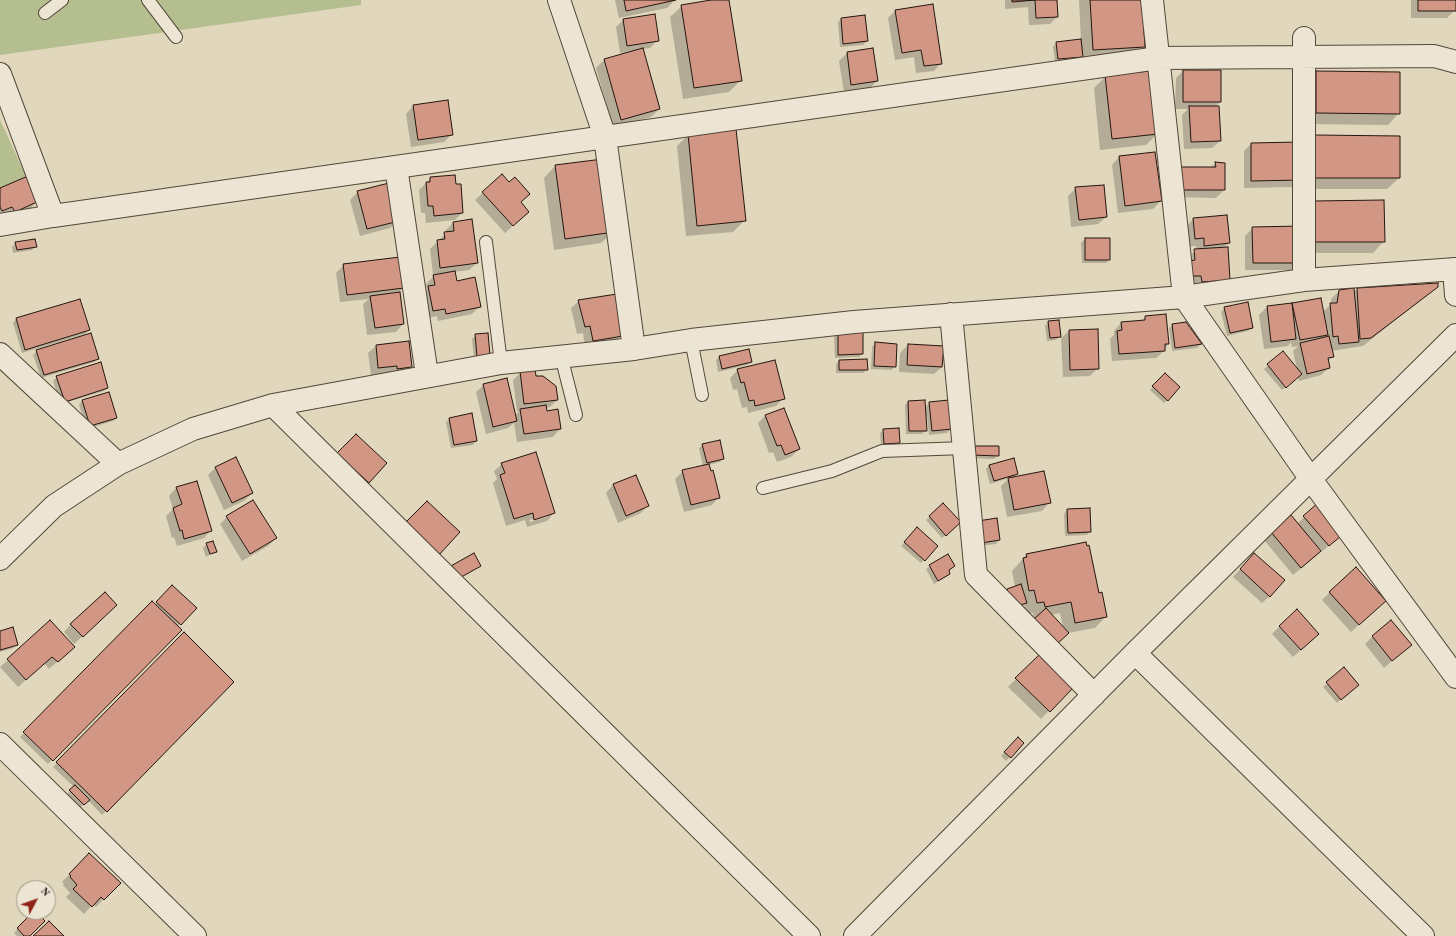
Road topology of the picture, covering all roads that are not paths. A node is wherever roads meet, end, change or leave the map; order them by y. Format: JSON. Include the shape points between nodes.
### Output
{"nodes":[{"id":1,"x":62,"y":0,"type":"edge"},
{"id":2,"x":148,"y":0,"type":"edge"},
{"id":3,"x":559,"y":0,"type":"edge"},
{"id":4,"x":1152,"y":0,"type":"edge"},
{"id":5,"x":44,"y":13,"type":"dead end"},
{"id":6,"x":176,"y":38,"type":"dead end"},
{"id":7,"x":1304,"y":48,"type":"junction"},
{"id":8,"x":1158,"y":58,"type":"junction"},
{"id":9,"x":1456,"y":62,"type":"edge"},
{"id":10,"x":0,"y":74,"type":"edge"},
{"id":11,"x":605,"y":137,"type":"junction"},
{"id":12,"x":396,"y":167,"type":"junction"},
{"id":13,"x":53,"y":216,"type":"junction"},
{"id":14,"x":0,"y":225,"type":"edge"},
{"id":15,"x":486,"y":242,"type":"dead end"},
{"id":16,"x":1455,"y":269,"type":"edge"},
{"id":17,"x":1304,"y":280,"type":"junction"},
{"id":18,"x":1456,"y":295,"type":"edge"},
{"id":19,"x":1184,"y":296,"type":"junction"},
{"id":20,"x":952,"y":314,"type":"junction"},
{"id":21,"x":1456,"y":335,"type":"edge"},
{"id":22,"x":691,"y":340,"type":"junction"},
{"id":23,"x":634,"y":349,"type":"junction"},
{"id":24,"x":0,"y":354,"type":"edge"},
{"id":25,"x":561,"y":356,"type":"junction"},
{"id":26,"x":501,"y":363,"type":"junction"},
{"id":27,"x":427,"y":376,"type":"junction"},
{"id":28,"x":702,"y":395,"type":"dead end"},
{"id":29,"x":273,"y":405,"type":"junction"},
{"id":30,"x":576,"y":416,"type":"dead end"},
{"id":31,"x":964,"y":448,"type":"junction"},
{"id":32,"x":118,"y":464,"type":"junction"},
{"id":33,"x":1310,"y":478,"type":"junction"},
{"id":34,"x":763,"y":488,"type":"dead end"},
{"id":35,"x":0,"y":559,"type":"edge"},
{"id":36,"x":1135,"y":653,"type":"junction"},
{"id":37,"x":1456,"y":677,"type":"edge"},
{"id":38,"x":1094,"y":695,"type":"junction"},
{"id":39,"x":0,"y":744,"type":"edge"},
{"id":40,"x":195,"y":936,"type":"edge"},
{"id":41,"x":809,"y":936,"type":"edge"},
{"id":42,"x":855,"y":936,"type":"edge"},
{"id":43,"x":1423,"y":936,"type":"edge"}],
"edges":[{"from":1,"to":5,"type":"lane"},
{"from":2,"to":6,"type":"lane"},
{"from":3,"to":11,"type":"street"},
{"from":4,"to":8,"type":"street"},
{"from":7,"to":8,"type":"street"},
{"from":7,"to":9,"type":"street","via":[[1434,56]]},
{"from":7,"to":17,"type":"street"},
{"from":8,"to":11,"type":"street"},
{"from":8,"to":19,"type":"street"},
{"from":10,"to":13,"type":"street"},
{"from":11,"to":12,"type":"street"},
{"from":11,"to":23,"type":"street"},
{"from":12,"to":13,"type":"street"},
{"from":12,"to":27,"type":"street"},
{"from":13,"to":14,"type":"street"},
{"from":15,"to":26,"type":"lane"},
{"from":16,"to":17,"type":"street"},
{"from":16,"to":18,"type":"street"},
{"from":17,"to":19,"type":"street"},
{"from":19,"to":20,"type":"street"},
{"from":19,"to":33,"type":"street"},
{"from":20,"to":22,"type":"street"},
{"from":20,"to":31,"type":"street"},
{"from":21,"to":33,"type":"street"},
{"from":22,"to":23,"type":"street"},
{"from":22,"to":28,"type":"lane"},
{"from":23,"to":25,"type":"street"},
{"from":24,"to":32,"type":"street"},
{"from":25,"to":26,"type":"street"},
{"from":25,"to":30,"type":"lane"},
{"from":26,"to":27,"type":"street"},
{"from":27,"to":29,"type":"street"},
{"from":29,"to":32,"type":"street","via":[[193,429]]},
{"from":29,"to":41,"type":"street"},
{"from":31,"to":34,"type":"lane","via":[[882,451],[832,470]]},
{"from":31,"to":38,"type":"street","via":[[976,575]]},
{"from":32,"to":35,"type":"street","via":[[54,506]]},
{"from":33,"to":36,"type":"street"},
{"from":33,"to":37,"type":"street"},
{"from":36,"to":38,"type":"street"},
{"from":36,"to":43,"type":"street"},
{"from":38,"to":42,"type":"street"},
{"from":39,"to":40,"type":"street"}]}
